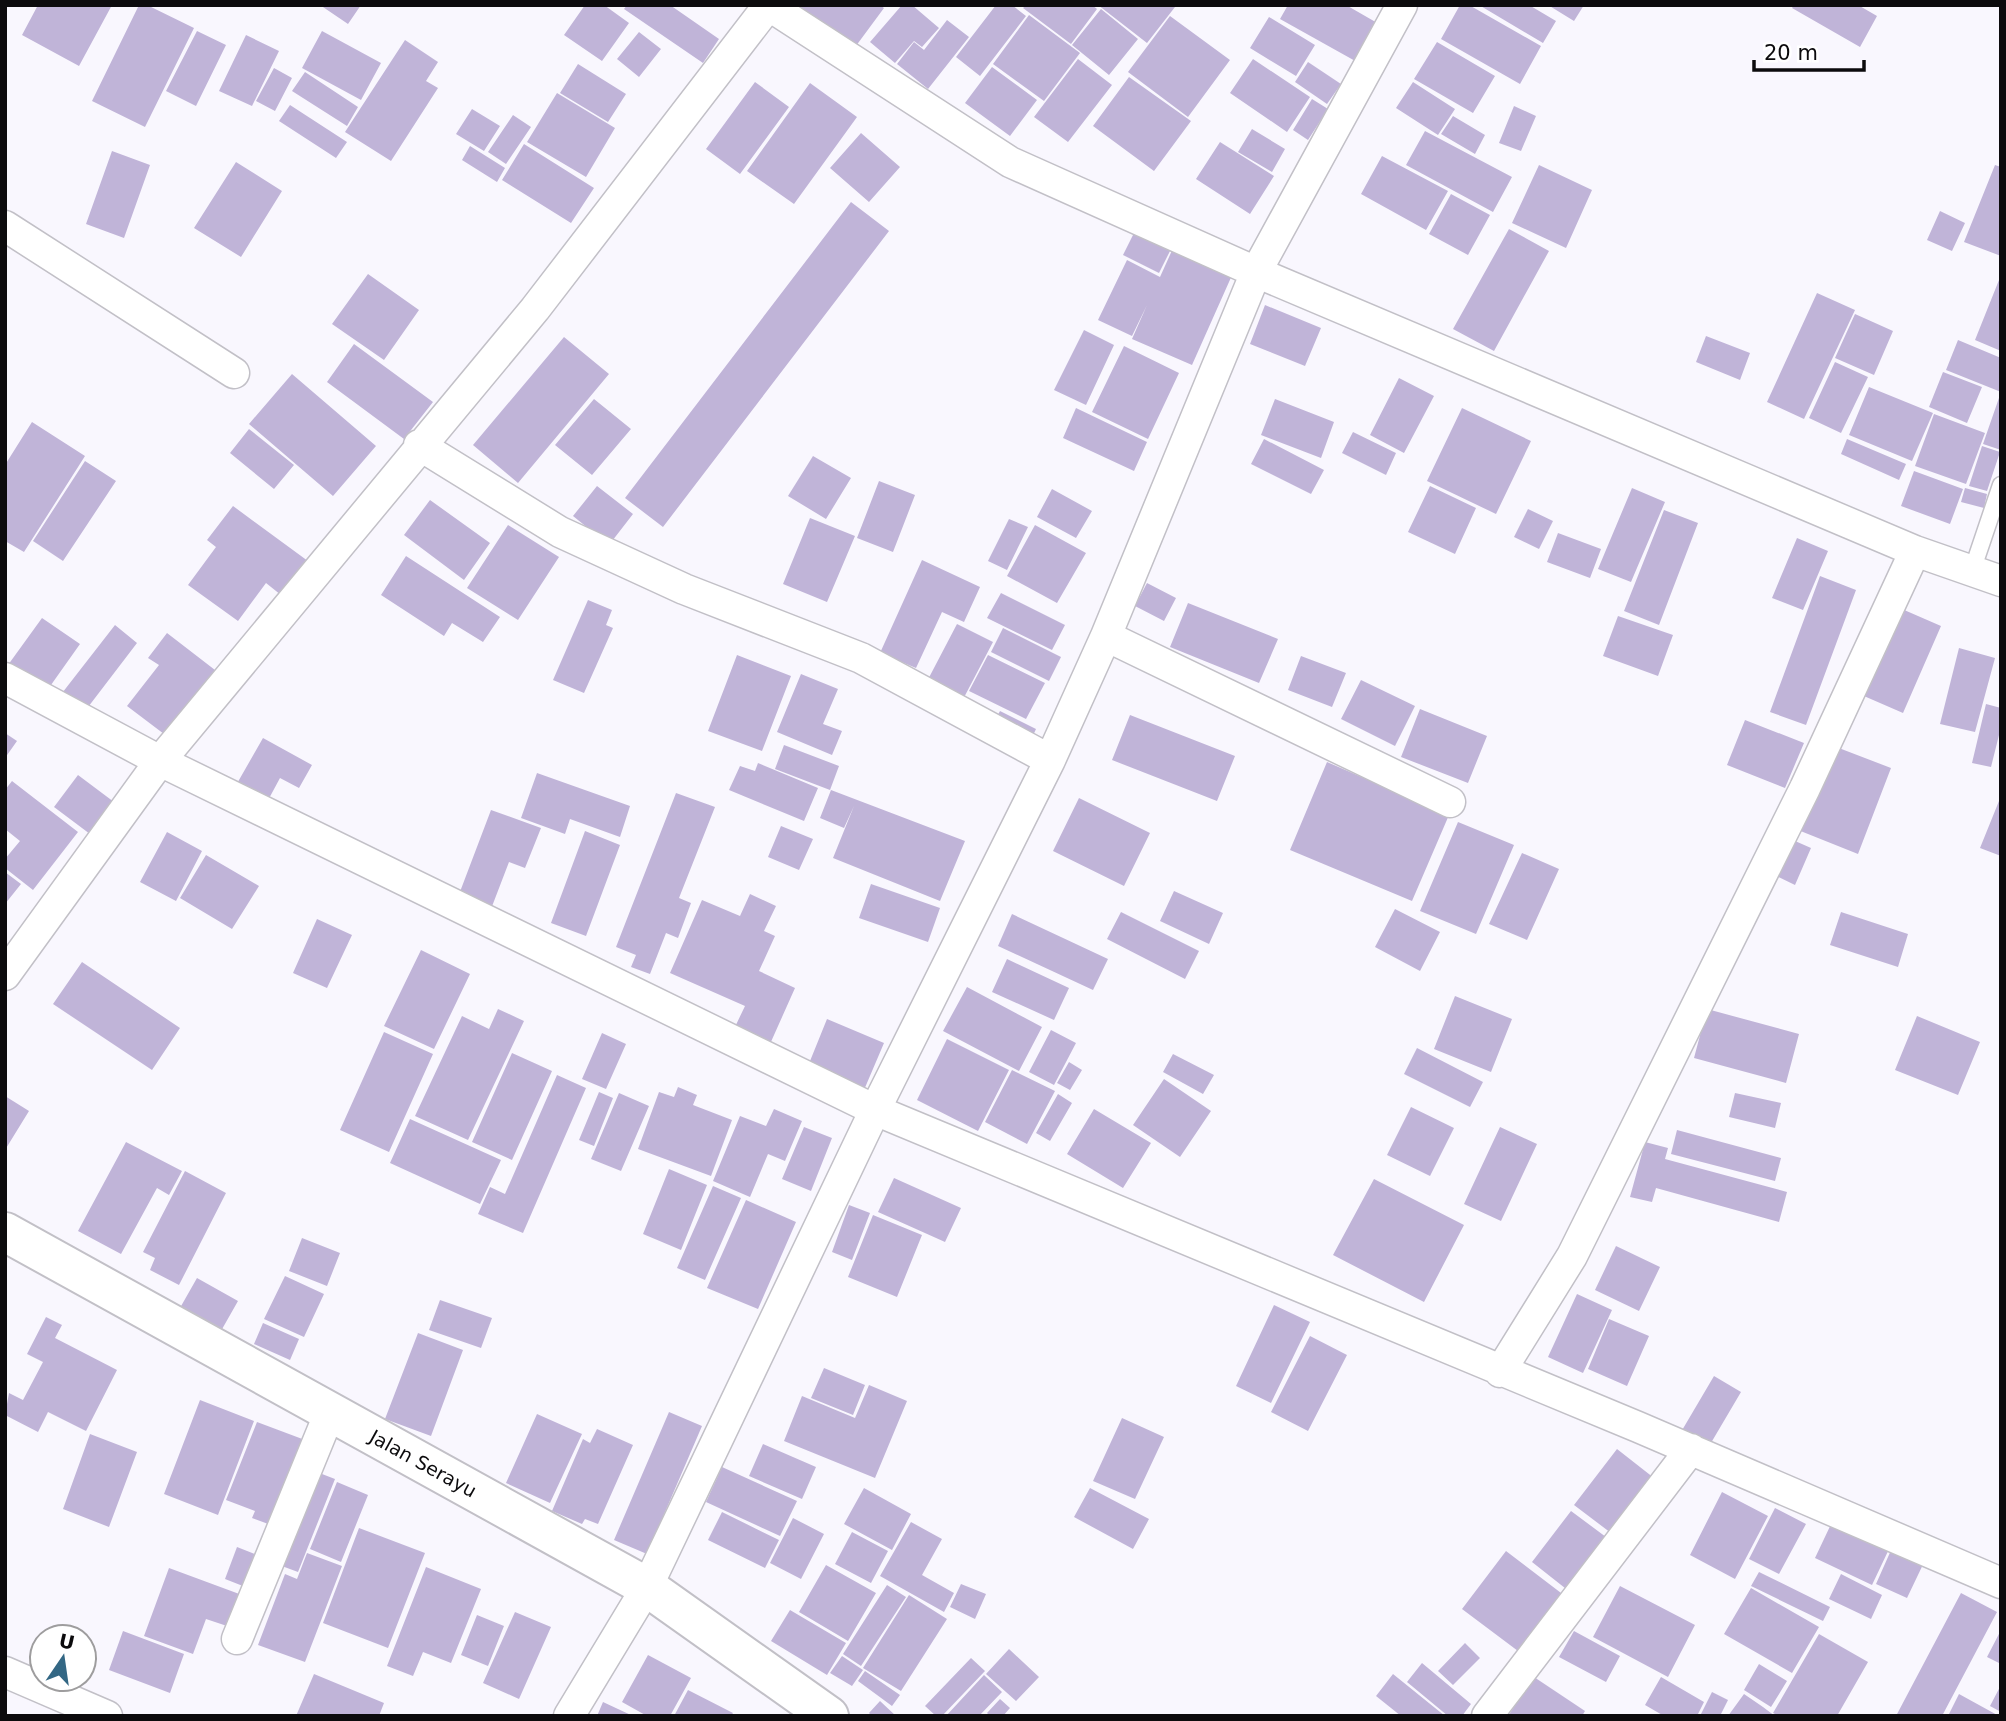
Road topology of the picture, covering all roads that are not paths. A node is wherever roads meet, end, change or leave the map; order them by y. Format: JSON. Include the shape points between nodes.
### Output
{"nodes":[{"id":1,"x":768,"y":5,"type":"edge"},
{"id":2,"x":1402,"y":5,"type":"edge"},
{"id":3,"x":5,"y":226,"type":"edge"},
{"id":4,"x":1256,"y":272,"type":"junction"},
{"id":5,"x":234,"y":373,"type":"dead end"},
{"id":6,"x":419,"y":445,"type":"junction"},
{"id":7,"x":2001,"y":485,"type":"edge"},
{"id":8,"x":1915,"y":551,"type":"junction"},
{"id":9,"x":1972,"y":571,"type":"junction"},
{"id":10,"x":2001,"y":581,"type":"edge"},
{"id":11,"x":1106,"y":636,"type":"junction"},
{"id":12,"x":5,"y":678,"type":"edge"},
{"id":13,"x":1050,"y":760,"type":"junction"},
{"id":14,"x":160,"y":761,"type":"junction"},
{"id":15,"x":1450,"y":802,"type":"dead end"},
{"id":16,"x":5,"y":975,"type":"edge"},
{"id":17,"x":874,"y":1110,"type":"junction"},
{"id":18,"x":5,"y":1232,"type":"edge"},
{"id":19,"x":1500,"y":1372,"type":"junction"},
{"id":20,"x":330,"y":1412,"type":"junction"},
{"id":21,"x":1690,"y":1449,"type":"junction"},
{"id":22,"x":2001,"y":1583,"type":"edge"},
{"id":23,"x":647,"y":1587,"type":"junction"},
{"id":24,"x":237,"y":1639,"type":"dead end"},
{"id":25,"x":5,"y":1672,"type":"edge"},
{"id":26,"x":107,"y":1716,"type":"edge"},
{"id":27,"x":569,"y":1716,"type":"edge"},
{"id":28,"x":829,"y":1716,"type":"edge"},
{"id":29,"x":1487,"y":1716,"type":"edge"}],
"edges":[{"from":1,"to":4,"type":"street","via":[[1010,162]]},
{"from":1,"to":6,"type":"street","via":[[535,309]]},
{"from":2,"to":4,"type":"street"},
{"from":3,"to":5,"type":"street"},
{"from":4,"to":8,"type":"street"},
{"from":4,"to":11,"type":"street"},
{"from":6,"to":13,"type":"street","via":[[560,532],[684,589],[861,658]]},
{"from":6,"to":14,"type":"street"},
{"from":7,"to":9,"type":"lane"},
{"from":8,"to":9,"type":"street"},
{"from":8,"to":19,"type":"street","via":[[1805,788],[1572,1256]]},
{"from":9,"to":10,"type":"street"},
{"from":11,"to":13,"type":"street"},
{"from":11,"to":15,"type":"street"},
{"from":12,"to":14,"type":"street"},
{"from":13,"to":17,"type":"street"},
{"from":14,"to":16,"type":"street"},
{"from":14,"to":17,"type":"street"},
{"from":17,"to":19,"type":"street"},
{"from":17,"to":23,"type":"street"},
{"from":18,"to":20,"type":"street","name":"Jalan Serayu"},
{"from":19,"to":21,"type":"street"},
{"from":20,"to":23,"type":"street","name":"Jalan Serayu"},
{"from":20,"to":24,"type":"street"},
{"from":21,"to":22,"type":"street"},
{"from":21,"to":29,"type":"street"},
{"from":23,"to":27,"type":"street"},
{"from":23,"to":28,"type":"street","name":"Jalan Serayu"},
{"from":25,"to":26,"type":"street"}]}
